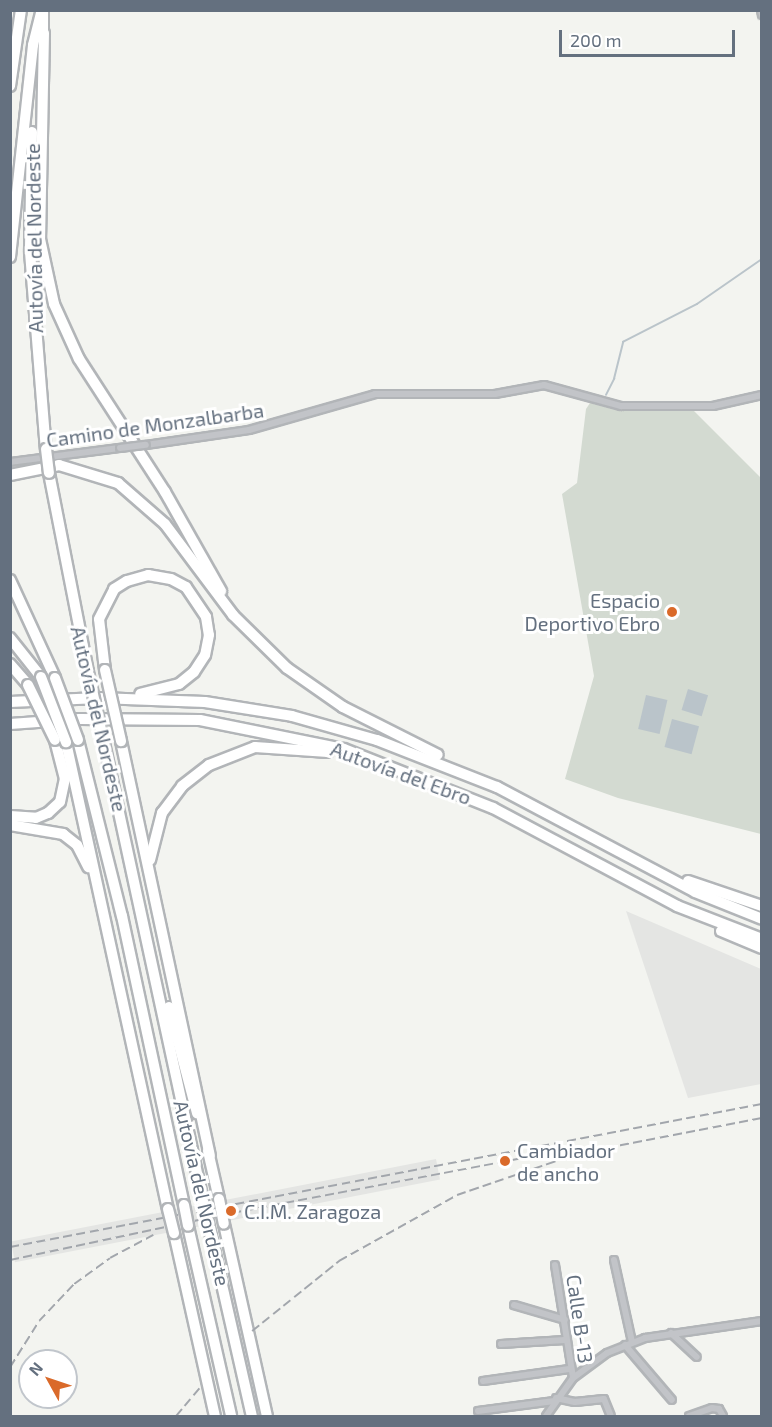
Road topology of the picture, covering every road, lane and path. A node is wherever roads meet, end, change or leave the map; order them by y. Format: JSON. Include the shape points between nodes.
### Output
{"nodes":[{"id":1,"x":21,"y":10,"type":"edge"},
{"id":2,"x":43,"y":10,"type":"edge"},
{"id":3,"x":760,"y":10,"type":"edge"},
{"id":4,"x":762,"y":15,"type":"edge"},
{"id":5,"x":44,"y":33,"type":"junction"},
{"id":6,"x":10,"y":86,"type":"edge"},
{"id":7,"x":10,"y":256,"type":"edge"},
{"id":8,"x":762,"y":395,"type":"edge"},
{"id":9,"x":10,"y":462,"type":"edge"},
{"id":10,"x":10,"y":475,"type":"edge"},
{"id":11,"x":10,"y":580,"type":"edge"},
{"id":12,"x":251,"y":633,"type":"junction"},
{"id":13,"x":10,"y":638,"type":"edge"},
{"id":14,"x":10,"y":664,"type":"edge"},
{"id":15,"x":10,"y":702,"type":"edge"},
{"id":16,"x":13,"y":725,"type":"edge"},
{"id":17,"x":60,"y":741,"type":"junction"},
{"id":18,"x":404,"y":771,"type":"junction"},
{"id":19,"x":10,"y":816,"type":"edge"},
{"id":20,"x":555,"y":816,"type":"junction"},
{"id":21,"x":10,"y":825,"type":"edge"},
{"id":22,"x":593,"y":837,"type":"junction"},
{"id":23,"x":149,"y":873,"type":"junction"},
{"id":24,"x":100,"y":903,"type":"junction"},
{"id":25,"x":677,"y":906,"type":"junction"},
{"id":26,"x":762,"y":906,"type":"edge"},
{"id":27,"x":762,"y":919,"type":"edge"},
{"id":28,"x":762,"y":939,"type":"edge"},
{"id":29,"x":762,"y":948,"type":"edge"},
{"id":30,"x":134,"y":978,"type":"junction"},
{"id":31,"x":158,"y":982,"type":"junction"},
{"id":32,"x":140,"y":1079,"type":"junction"},
{"id":33,"x":210,"y":1156,"type":"junction"},
{"id":34,"x":614,"y":1260,"type":"dead end"},
{"id":35,"x":555,"y":1264,"type":"dead end"},
{"id":36,"x":514,"y":1305,"type":"dead end"},
{"id":37,"x":565,"y":1320,"type":"junction"},
{"id":38,"x":762,"y":1321,"type":"edge"},
{"id":39,"x":671,"y":1333,"type":"junction"},
{"id":40,"x":565,"y":1340,"type":"junction"},
{"id":41,"x":632,"y":1342,"type":"junction"},
{"id":42,"x":501,"y":1344,"type":"dead end"},
{"id":43,"x":625,"y":1345,"type":"junction"},
{"id":44,"x":697,"y":1357,"type":"dead end"},
{"id":45,"x":569,"y":1369,"type":"junction"},
{"id":46,"x":573,"y":1378,"type":"junction"},
{"id":47,"x":483,"y":1381,"type":"dead end"},
{"id":48,"x":556,"y":1400,"type":"junction"},
{"id":49,"x":672,"y":1400,"type":"dead end"},
{"id":50,"x":478,"y":1411,"type":"dead end"},
{"id":51,"x":215,"y":1416,"type":"edge"},
{"id":52,"x":231,"y":1416,"type":"edge"},
{"id":53,"x":252,"y":1416,"type":"edge"},
{"id":54,"x":267,"y":1416,"type":"edge"},
{"id":55,"x":546,"y":1416,"type":"edge"},
{"id":56,"x":611,"y":1416,"type":"edge"},
{"id":57,"x":689,"y":1416,"type":"edge"},
{"id":58,"x":723,"y":1416,"type":"edge"}],
"edges":[{"from":1,"to":6,"type":"highway"},
{"from":2,"to":5,"type":"highway","name":"Autovía del Nordeste"},
{"from":2,"to":7,"type":"highway","via":[[33,45]]},
{"from":3,"to":4,"type":"street"},
{"from":5,"to":12,"type":"highway","via":[[40,239],[54,304],[79,359]]},
{"from":5,"to":31,"type":"highway","name":"Autovía del Nordeste","bridge":true,"via":[[33,112],[30,252],[45,449],[88,672]]},
{"from":8,"to":9,"type":"street","name":"Camino de Monzalbarba","bridge":true,"via":[[713,406],[621,406],[544,385],[495,394],[375,394],[249,430]]},
{"from":10,"to":12,"type":"highway","via":[[59,465],[118,483],[165,524],[220,600]]},
{"from":11,"to":30,"type":"highway","name":"Autovía del Nordeste","bridge":true,"via":[[55,678],[78,740]]},
{"from":12,"to":20,"type":"highway","via":[[302,680],[343,707]]},
{"from":13,"to":17,"type":"highway","bridge":true,"via":[[41,677]]},
{"from":14,"to":17,"type":"highway","bridge":true,"via":[[28,685]]},
{"from":15,"to":20,"type":"highway","name":"Autovía del Ebro","via":[[99,698],[205,702],[292,716],[435,760]]},
{"from":15,"to":23,"type":"highway","bridge":true,"via":[[145,694],[179,684],[198,667],[208,641],[206,617],[195,595],[176,581],[154,575],[133,578],[114,590],[99,619],[105,670],[121,741]]},
{"from":16,"to":18,"type":"highway","name":"Autovía del Ebro","via":[[80,719],[200,720],[334,747]]},
{"from":17,"to":19,"type":"highway","via":[[65,779],[60,802],[36,818]]},
{"from":17,"to":24,"type":"highway","via":[[81,798]]},
{"from":18,"to":23,"type":"highway","via":[[286,746],[255,747],[223,758],[197,773],[171,799],[156,829]]},
{"from":18,"to":25,"type":"highway","name":"Autovía del Ebro","via":[[493,808]]},
{"from":20,"to":22,"type":"highway","name":"Autovía del Ebro"},
{"from":21,"to":24,"type":"highway","via":[[52,831],[70,838],[83,854]]},
{"from":22,"to":26,"type":"highway","via":[[697,886]]},
{"from":22,"to":27,"type":"highway","name":"Autovía del Ebro","via":[[694,892]]},
{"from":23,"to":33,"type":"highway"},
{"from":24,"to":32,"type":"highway"},
{"from":25,"to":28,"type":"highway","name":"Autovía del Ebro"},
{"from":25,"to":29,"type":"highway"},
{"from":30,"to":32,"type":"highway"},
{"from":30,"to":52,"type":"highway","name":"Autovía del Nordeste","bridge":true},
{"from":31,"to":33,"type":"highway","via":[[166,996],[187,1086]]},
{"from":31,"to":53,"type":"highway","name":"Autovía del Nordeste","bridge":true},
{"from":32,"to":51,"type":"highway","bridge":true},
{"from":33,"to":54,"type":"highway","bridge":true},
{"from":34,"to":41,"type":"street"},
{"from":35,"to":37,"type":"street","name":"Calle B-13"},
{"from":36,"to":37,"type":"street"},
{"from":37,"to":40,"type":"street","name":"Calle B-13"},
{"from":38,"to":39,"type":"street"},
{"from":39,"to":41,"type":"street"},
{"from":39,"to":44,"type":"street"},
{"from":40,"to":42,"type":"street"},
{"from":40,"to":45,"type":"street","name":"Calle B-13"},
{"from":41,"to":43,"type":"street"},
{"from":43,"to":46,"type":"street"},
{"from":43,"to":49,"type":"street"},
{"from":45,"to":46,"type":"street","name":"Calle B-13"},
{"from":45,"to":47,"type":"street"},
{"from":46,"to":48,"type":"street"},
{"from":48,"to":50,"type":"street"},
{"from":48,"to":55,"type":"street"},
{"from":48,"to":56,"type":"street","via":[[604,1399]]},
{"from":57,"to":58,"type":"street","via":[[712,1408],[719,1409]]}]}
